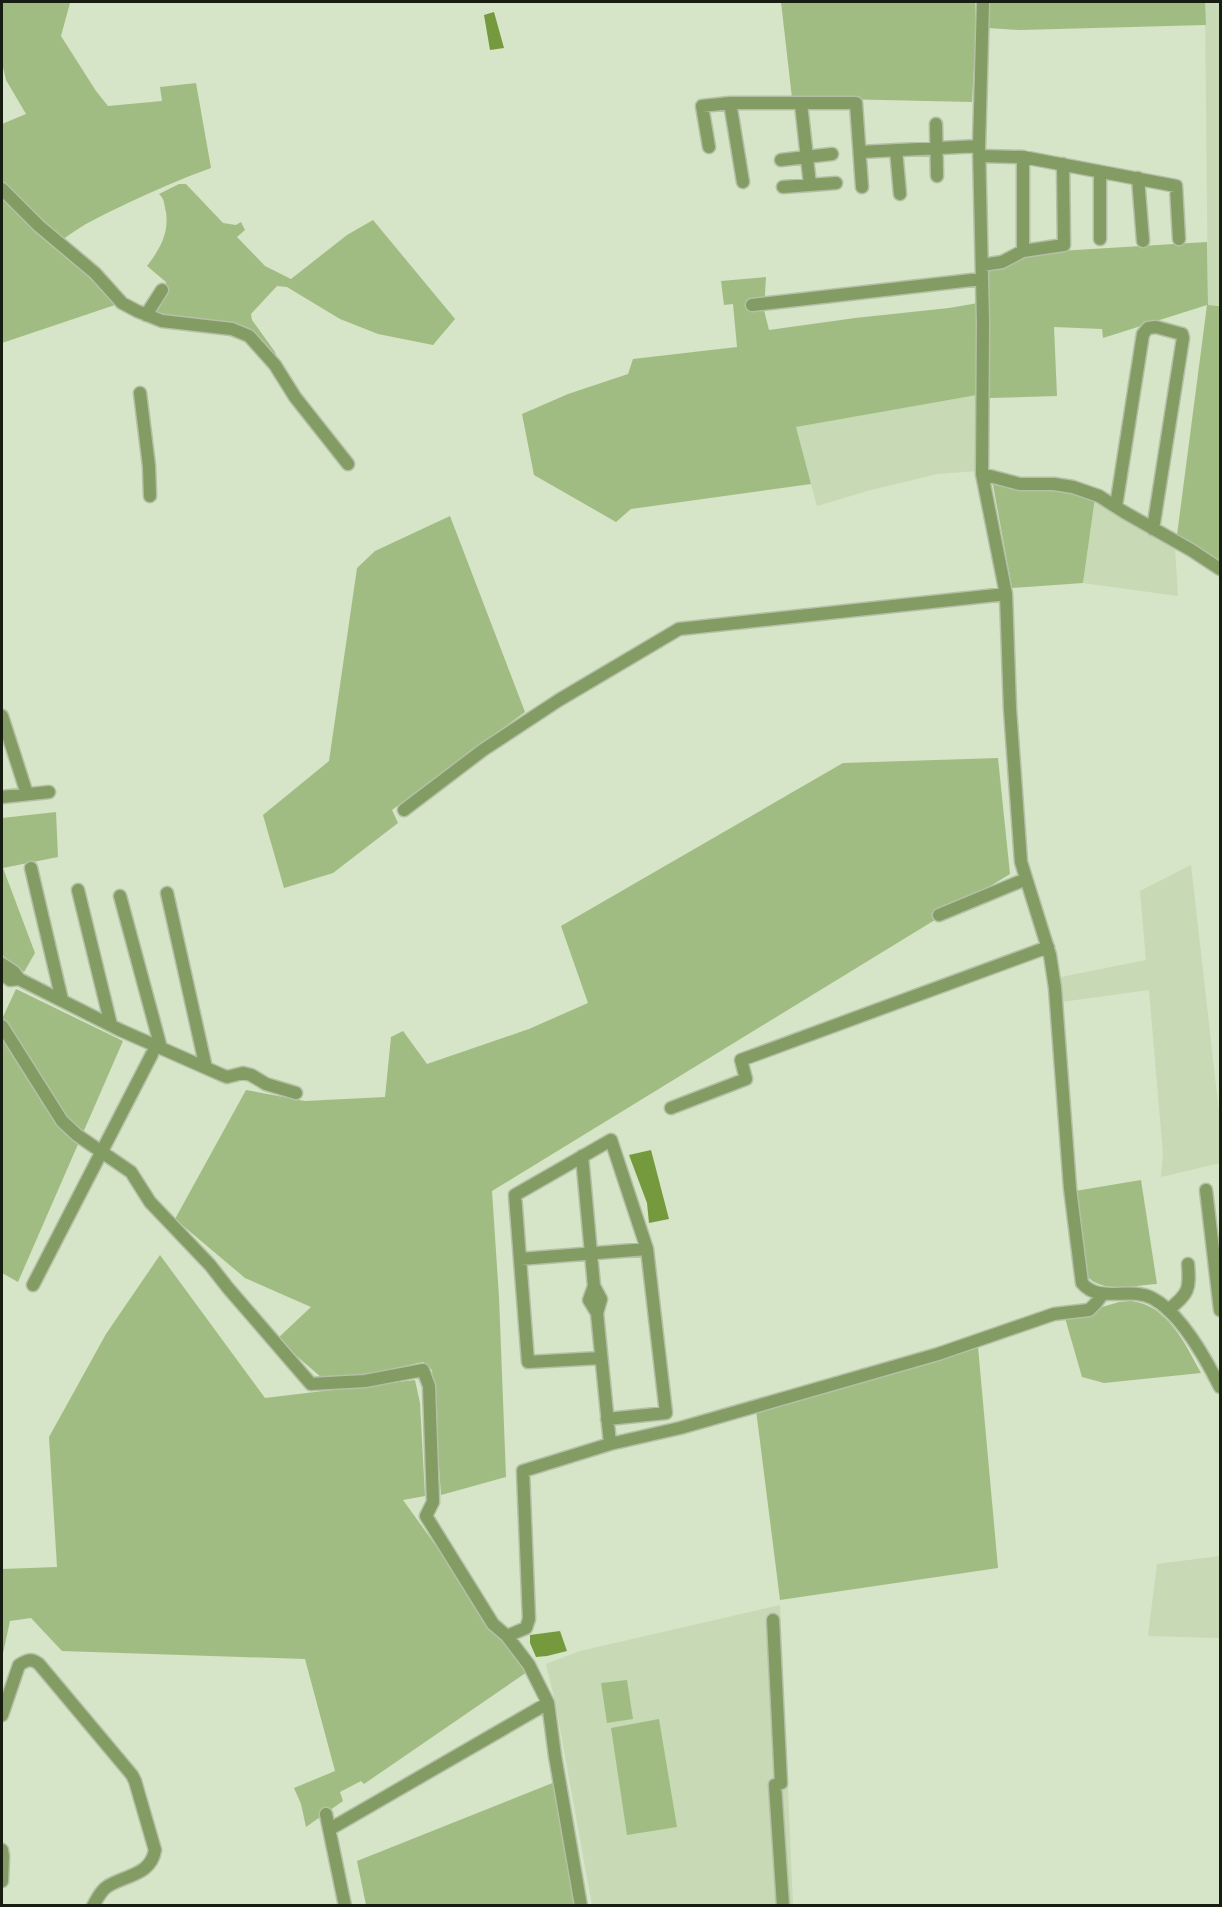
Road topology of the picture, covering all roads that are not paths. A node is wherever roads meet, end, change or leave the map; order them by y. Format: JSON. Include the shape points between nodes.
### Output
{"nodes":[{"id":1,"x":983,"y":2,"type":"edge"},
{"id":2,"x":730,"y":103,"type":"junction"},
{"id":3,"x":801,"y":104,"type":"junction"},
{"id":4,"x":936,"y":124,"type":"dead end"},
{"id":5,"x":708,"y":147,"type":"dead end"},
{"id":6,"x":936,"y":148,"type":"junction"},
{"id":7,"x":896,"y":150,"type":"junction"},
{"id":8,"x":980,"y":151,"type":"junction"},
{"id":9,"x":860,"y":152,"type":"junction"},
{"id":10,"x":832,"y":154,"type":"dead end"},
{"id":11,"x":807,"y":157,"type":"junction"},
{"id":12,"x":1023,"y":157,"type":"junction"},
{"id":13,"x":781,"y":160,"type":"dead end"},
{"id":14,"x":1063,"y":164,"type":"junction"},
{"id":15,"x":1100,"y":172,"type":"junction"},
{"id":16,"x":937,"y":176,"type":"dead end"},
{"id":17,"x":1138,"y":178,"type":"junction"},
{"id":18,"x":743,"y":182,"type":"dead end"},
{"id":19,"x":836,"y":183,"type":"dead end"},
{"id":20,"x":810,"y":185,"type":"junction"},
{"id":21,"x":783,"y":187,"type":"dead end"},
{"id":22,"x":862,"y":187,"type":"dead end"},
{"id":23,"x":2,"y":189,"type":"edge"},
{"id":24,"x":900,"y":195,"type":"dead end"},
{"id":25,"x":1100,"y":239,"type":"dead end"},
{"id":26,"x":1179,"y":239,"type":"dead end"},
{"id":27,"x":1143,"y":241,"type":"dead end"},
{"id":28,"x":1023,"y":251,"type":"junction"},
{"id":29,"x":982,"y":266,"type":"junction"},
{"id":30,"x":981,"y":279,"type":"junction"},
{"id":31,"x":162,"y":290,"type":"dead end"},
{"id":32,"x":752,"y":305,"type":"dead end"},
{"id":33,"x":146,"y":315,"type":"junction"},
{"id":34,"x":140,"y":393,"type":"dead end"},
{"id":35,"x":348,"y":464,"type":"dead end"},
{"id":36,"x":982,"y":474,"type":"junction"},
{"id":37,"x":150,"y":496,"type":"dead end"},
{"id":38,"x":1116,"y":506,"type":"junction"},
{"id":39,"x":1153,"y":528,"type":"junction"},
{"id":40,"x":1221,"y":569,"type":"edge"},
{"id":41,"x":1006,"y":594,"type":"junction"},
{"id":42,"x":2,"y":717,"type":"edge"},
{"id":43,"x":49,"y":792,"type":"dead end"},
{"id":44,"x":27,"y":794,"type":"junction"},
{"id":45,"x":2,"y":797,"type":"edge"},
{"id":46,"x":404,"y":810,"type":"dead end"},
{"id":47,"x":31,"y":868,"type":"dead end"},
{"id":48,"x":1026,"y":879,"type":"junction"},
{"id":49,"x":78,"y":890,"type":"dead end"},
{"id":50,"x":167,"y":893,"type":"dead end"},
{"id":51,"x":120,"y":896,"type":"dead end"},
{"id":52,"x":939,"y":915,"type":"dead end"},
{"id":53,"x":1048,"y":946,"type":"junction"},
{"id":54,"x":2,"y":964,"type":"edge"},
{"id":55,"x":2,"y":974,"type":"edge"},
{"id":56,"x":19,"y":979,"type":"junction"},
{"id":57,"x":62,"y":1000,"type":"junction"},
{"id":58,"x":111,"y":1025,"type":"junction"},
{"id":59,"x":2,"y":1026,"type":"edge"},
{"id":60,"x":157,"y":1051,"type":"junction"},
{"id":61,"x":206,"y":1068,"type":"junction"},
{"id":62,"x":296,"y":1093,"type":"dead end"},
{"id":63,"x":671,"y":1108,"type":"dead end"},
{"id":64,"x":103,"y":1152,"type":"junction"},
{"id":65,"x":582,"y":1156,"type":"junction"},
{"id":66,"x":1206,"y":1190,"type":"dead end"},
{"id":67,"x":647,"y":1249,"type":"junction"},
{"id":68,"x":591,"y":1253,"type":"junction"},
{"id":69,"x":520,"y":1259,"type":"junction"},
{"id":70,"x":1188,"y":1264,"type":"dead end"},
{"id":71,"x":33,"y":1286,"type":"dead end"},
{"id":72,"x":1102,"y":1294,"type":"junction"},
{"id":73,"x":1168,"y":1310,"type":"junction"},
{"id":74,"x":1221,"y":1310,"type":"edge"},
{"id":75,"x":601,"y":1358,"type":"junction"},
{"id":76,"x":1215,"y":1362,"type":"edge"},
{"id":77,"x":1221,"y":1387,"type":"edge"},
{"id":78,"x":607,"y":1419,"type":"junction"},
{"id":79,"x":610,"y":1444,"type":"junction"},
{"id":80,"x":773,"y":1620,"type":"dead end"},
{"id":81,"x":507,"y":1636,"type":"junction"},
{"id":82,"x":548,"y":1703,"type":"junction"},
{"id":83,"x":2,"y":1715,"type":"edge"},
{"id":84,"x":326,"y":1814,"type":"dead end"},
{"id":85,"x":330,"y":1829,"type":"junction"},
{"id":86,"x":2,"y":1850,"type":"edge"},
{"id":87,"x":2,"y":1881,"type":"edge"},
{"id":88,"x":93,"y":1905,"type":"edge"},
{"id":89,"x":345,"y":1905,"type":"edge"},
{"id":90,"x":581,"y":1905,"type":"edge"},
{"id":91,"x":783,"y":1905,"type":"edge"}],
"edges":[{"from":1,"to":8,"type":"street"},
{"from":2,"to":3,"type":"street"},
{"from":2,"to":5,"type":"street","via":[[702,106]]},
{"from":2,"to":18,"type":"street"},
{"from":3,"to":9,"type":"street","via":[[856,103]]},
{"from":3,"to":11,"type":"street"},
{"from":4,"to":6,"type":"street"},
{"from":6,"to":7,"type":"street"},
{"from":6,"to":8,"type":"street"},
{"from":6,"to":16,"type":"street"},
{"from":7,"to":9,"type":"street"},
{"from":7,"to":24,"type":"street"},
{"from":8,"to":12,"type":"street"},
{"from":8,"to":29,"type":"street"},
{"from":9,"to":22,"type":"street"},
{"from":10,"to":11,"type":"street"},
{"from":11,"to":13,"type":"street"},
{"from":11,"to":20,"type":"street"},
{"from":12,"to":14,"type":"street"},
{"from":12,"to":28,"type":"street"},
{"from":14,"to":15,"type":"street"},
{"from":14,"to":28,"type":"street","via":[[1064,245]]},
{"from":15,"to":17,"type":"street"},
{"from":15,"to":25,"type":"street"},
{"from":17,"to":26,"type":"street","via":[[1176,186]]},
{"from":17,"to":27,"type":"street"},
{"from":19,"to":20,"type":"street"},
{"from":20,"to":21,"type":"street"},
{"from":23,"to":33,"type":"street","via":[[95,273],[122,303]]},
{"from":28,"to":29,"type":"street","via":[[1002,262]]},
{"from":29,"to":30,"type":"street"},
{"from":30,"to":32,"type":"street"},
{"from":30,"to":36,"type":"street"},
{"from":31,"to":33,"type":"street"},
{"from":33,"to":35,"type":"street","via":[[162,321],[232,329],[249,336]]},
{"from":34,"to":37,"type":"street"},
{"from":36,"to":38,"type":"street","via":[[1020,484],[1073,487]]},
{"from":36,"to":41,"type":"street"},
{"from":38,"to":39,"type":"street"},
{"from":38,"to":39,"type":"street","via":[[1143,334],[1156,327],[1182,334]]},
{"from":39,"to":40,"type":"street"},
{"from":41,"to":46,"type":"street","via":[[679,629],[483,750]]},
{"from":41,"to":48,"type":"street","via":[[1021,862]]},
{"from":42,"to":44,"type":"street"},
{"from":43,"to":44,"type":"street"},
{"from":44,"to":45,"type":"street"},
{"from":47,"to":57,"type":"street"},
{"from":48,"to":52,"type":"street"},
{"from":48,"to":53,"type":"street"},
{"from":49,"to":58,"type":"street"},
{"from":50,"to":61,"type":"street"},
{"from":51,"to":60,"type":"street"},
{"from":53,"to":63,"type":"street","via":[[741,1060],[746,1079]]},
{"from":53,"to":72,"type":"street","via":[[1082,1283],[1088,1290]]},
{"from":54,"to":56,"type":"street"},
{"from":55,"to":56,"type":"street","via":[[10,980]]},
{"from":56,"to":57,"type":"street"},
{"from":57,"to":58,"type":"street"},
{"from":58,"to":60,"type":"street"},
{"from":59,"to":64,"type":"street","via":[[62,1121]]},
{"from":60,"to":61,"type":"street"},
{"from":60,"to":64,"type":"street"},
{"from":61,"to":62,"type":"street","via":[[227,1077],[251,1075]]},
{"from":64,"to":71,"type":"street"},
{"from":64,"to":81,"type":"street","via":[[131,1172],[150,1202],[210,1265],[311,1384],[365,1381],[423,1370],[429,1386],[433,1502],[426,1516],[493,1623]]},
{"from":65,"to":67,"type":"street","via":[[611,1140]]},
{"from":65,"to":68,"type":"street"},
{"from":65,"to":69,"type":"street","via":[[515,1195]]},
{"from":66,"to":74,"type":"street"},
{"from":67,"to":68,"type":"street"},
{"from":67,"to":78,"type":"street","via":[[666,1413]]},
{"from":68,"to":69,"type":"street"},
{"from":68,"to":75,"type":"street","via":[[594,1286],[602,1299],[597,1314]]},
{"from":69,"to":75,"type":"street","via":[[528,1362]]},
{"from":70,"to":73,"type":"street","via":[[1187,1291]]},
{"from":72,"to":73,"type":"street","via":[[1142,1294]]},
{"from":72,"to":79,"type":"street","via":[[1089,1310],[1054,1314],[938,1354],[680,1428]]},
{"from":73,"to":76,"type":"street"},
{"from":75,"to":78,"type":"street"},
{"from":76,"to":77,"type":"street"},
{"from":78,"to":79,"type":"street"},
{"from":79,"to":81,"type":"street","via":[[523,1471],[529,1619],[526,1628]]},
{"from":80,"to":91,"type":"street","via":[[781,1783],[775,1785]]},
{"from":81,"to":82,"type":"street","via":[[529,1665]]},
{"from":82,"to":85,"type":"street"},
{"from":82,"to":90,"type":"street"},
{"from":83,"to":88,"type":"street","via":[[19,1665],[33,1660],[135,1781],[154,1850],[153,1860],[142,1870],[106,1887]]},
{"from":84,"to":85,"type":"street"},
{"from":85,"to":89,"type":"street"},
{"from":86,"to":87,"type":"street"}]}
